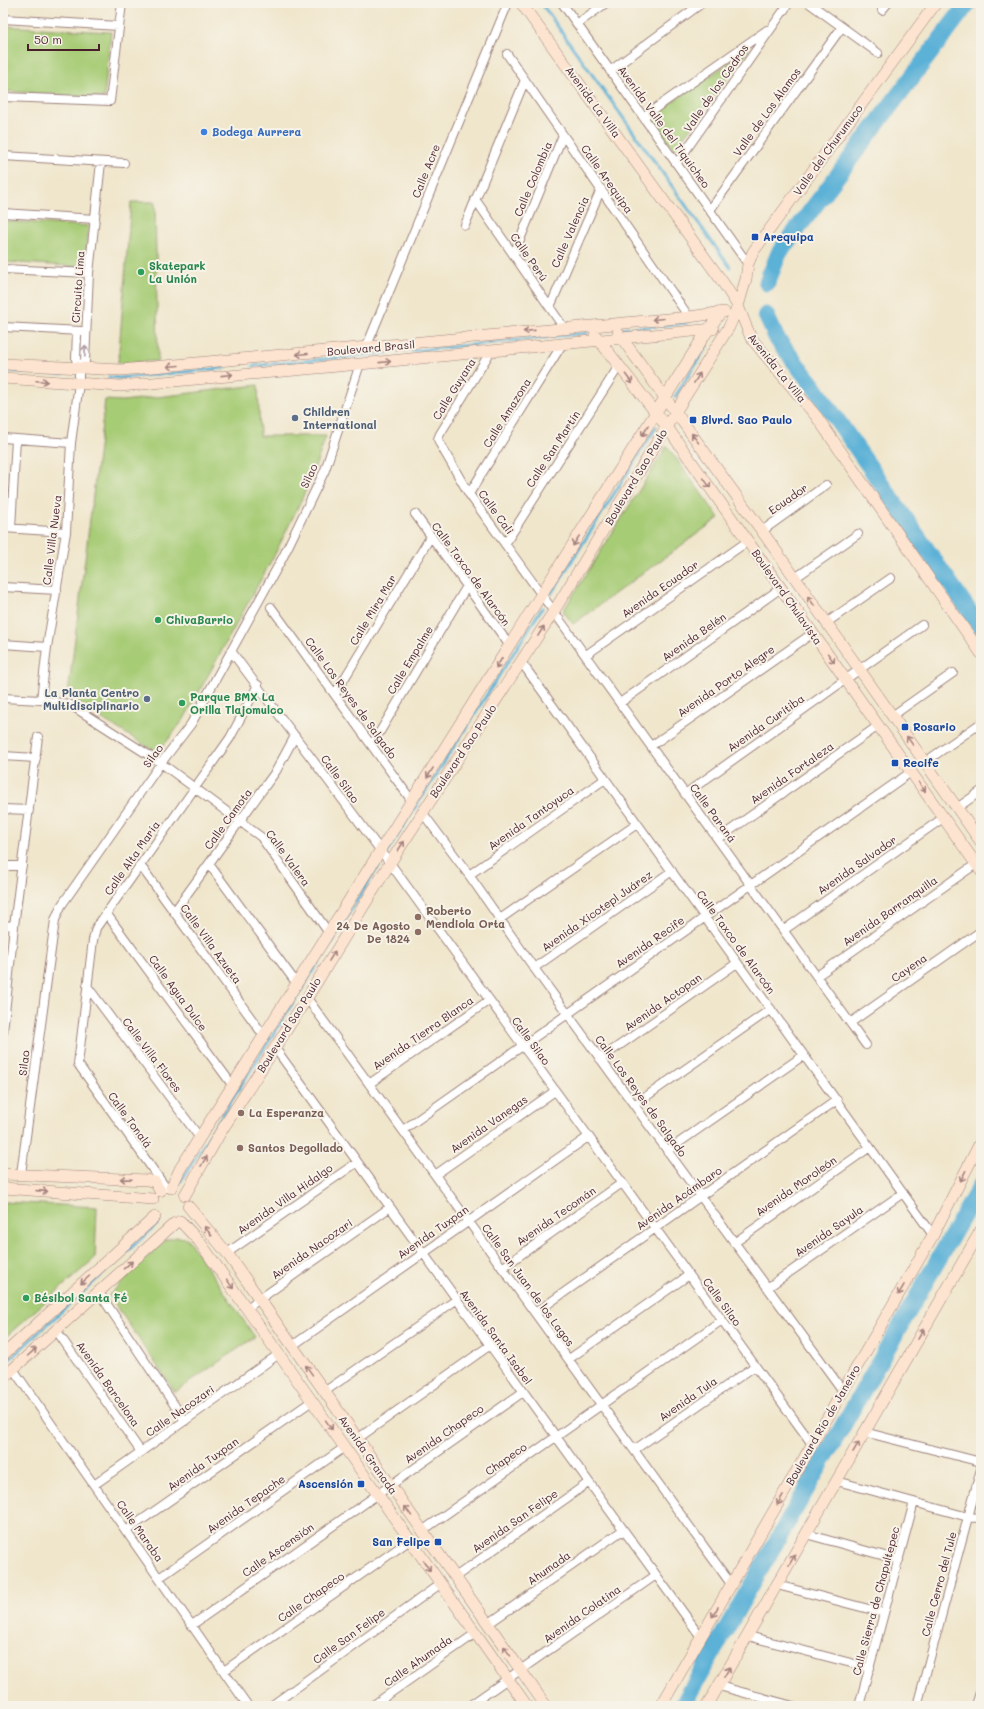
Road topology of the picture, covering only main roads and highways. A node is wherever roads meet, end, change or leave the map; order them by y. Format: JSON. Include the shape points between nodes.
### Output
{"nodes":[{"id":1,"x":521,"y":3,"type":"edge"},
{"id":2,"x":936,"y":3,"type":"edge"},
{"id":3,"x":738,"y":306,"type":"junction"},
{"id":4,"x":720,"y":313,"type":"junction"},
{"id":5,"x":612,"y":324,"type":"junction"},
{"id":6,"x":589,"y":326,"type":"junction"},
{"id":7,"x":729,"y":327,"type":"junction"},
{"id":8,"x":709,"y":329,"type":"junction"},
{"id":9,"x":621,"y":337,"type":"junction"},
{"id":10,"x":598,"y":339,"type":"junction"},
{"id":11,"x":401,"y":345,"type":"junction"},
{"id":12,"x":403,"y":360,"type":"junction"},
{"id":13,"x":3,"y":364,"type":"edge"},
{"id":14,"x":3,"y":378,"type":"edge"},
{"id":15,"x":665,"y":397,"type":"junction"},
{"id":16,"x":676,"y":411,"type":"junction"},
{"id":17,"x":655,"y":414,"type":"junction"},
{"id":18,"x":667,"y":427,"type":"junction"},
{"id":19,"x":981,"y":653,"type":"edge"},
{"id":20,"x":981,"y":842,"type":"edge"},
{"id":21,"x":978,"y":868,"type":"edge"},
{"id":22,"x":981,"y":1141,"type":"edge"},
{"id":23,"x":5,"y":1174,"type":"edge"},
{"id":24,"x":6,"y":1189,"type":"edge"},
{"id":25,"x":162,"y":1191,"type":"junction"},
{"id":26,"x":185,"y":1195,"type":"junction"},
{"id":27,"x":188,"y":1206,"type":"junction"},
{"id":28,"x":155,"y":1217,"type":"junction"},
{"id":29,"x":177,"y":1222,"type":"junction"},
{"id":30,"x":981,"y":1230,"type":"edge"},
{"id":31,"x":3,"y":1355,"type":"edge"},
{"id":32,"x":3,"y":1378,"type":"edge"},
{"id":33,"x":527,"y":1706,"type":"edge"},
{"id":34,"x":546,"y":1706,"type":"edge"},
{"id":35,"x":661,"y":1706,"type":"edge"},
{"id":36,"x":707,"y":1706,"type":"edge"}],
"edges":[{"from":1,"to":3,"type":"main road","name":"Avenida La Villa"},
{"from":2,"to":3,"type":"main road","name":"Valle del Churumuco","via":[[753,252]]},
{"from":3,"to":4,"type":"main road","name":"Boulevard Brasil"},
{"from":3,"to":7,"type":"main road","name":"Boulevard Sao Paulo"},
{"from":3,"to":19,"type":"main road","name":"Avenida La Villa","via":[[751,338],[816,416]]},
{"from":4,"to":5,"type":"main road","name":"Boulevard Brasil","one_way":true},
{"from":4,"to":8,"type":"main road","name":"Boulevard Sao Paulo"},
{"from":5,"to":6,"type":"main road","name":"Boulevard Brasil"},
{"from":5,"to":9,"type":"main road","name":"Boulevard Chulavista"},
{"from":6,"to":10,"type":"main road","name":"Boulevard Chulavista"},
{"from":6,"to":11,"type":"main road","name":"Boulevard Brasil","one_way":true},
{"from":7,"to":8,"type":"main road","name":"Boulevard Brasil"},
{"from":16,"to":7,"type":"main road","name":"Boulevard Sao Paulo","one_way":true},
{"from":8,"to":9,"type":"main road","name":"Boulevard Brasil"},
{"from":8,"to":15,"type":"main road","name":"Boulevard Sao Paulo"},
{"from":9,"to":10,"type":"main road","name":"Boulevard Brasil"},
{"from":9,"to":15,"type":"main road","name":"Boulevard Chulavista"},
{"from":10,"to":12,"type":"main road","name":"Boulevard Brasil"},
{"from":10,"to":17,"type":"main road","name":"Boulevard Chulavista","one_way":true},
{"from":11,"to":12,"type":"main road"},
{"from":11,"to":13,"type":"main road","name":"Boulevard Brasil","one_way":true,"via":[[121,370]]},
{"from":14,"to":12,"type":"main road","name":"Boulevard Brasil","one_way":true,"via":[[120,386]]},
{"from":15,"to":16,"type":"main road","name":"Boulevard Chulavista"},
{"from":15,"to":17,"type":"main road","name":"Boulevard Sao Paulo"},
{"from":16,"to":18,"type":"main road","name":"Boulevard Sao Paulo"},
{"from":20,"to":16,"type":"main road","name":"Boulevard Chulavista","one_way":true},
{"from":17,"to":18,"type":"main road","name":"Boulevard Chulavista"},
{"from":17,"to":25,"type":"main road","name":"Boulevard Sao Paulo","one_way":true,"via":[[233,1086]]},
{"from":18,"to":21,"type":"main road","name":"Boulevard Chulavista","one_way":true},
{"from":26,"to":18,"type":"main road","name":"Boulevard Sao Paulo","one_way":true,"via":[[220,1133],[422,812],[522,663]]},
{"from":22,"to":35,"type":"main road","name":"Boulevard Río de Janeiro","one_way":true,"via":[[933,1235]]},
{"from":25,"to":23,"type":"main road","one_way":true,"via":[[155,1182],[148,1180]]},
{"from":24,"to":25,"type":"main road","one_way":true},
{"from":25,"to":26,"type":"main road","via":[[176,1189]]},
{"from":25,"to":28,"type":"main road","via":[[152,1205]]},
{"from":26,"to":27,"type":"main road"},
{"from":27,"to":29,"type":"main road","via":[[184,1217]]},
{"from":34,"to":27,"type":"main road","name":"Avenida Granada","one_way":true,"via":[[227,1253]]},
{"from":28,"to":29,"type":"main road","via":[[164,1223]]},
{"from":28,"to":31,"type":"main road","one_way":true},
{"from":32,"to":29,"type":"main road","one_way":true},
{"from":29,"to":33,"type":"main road","name":"Avenida Granada","one_way":true,"via":[[200,1241]]},
{"from":36,"to":30,"type":"main road","one_way":true}]}
